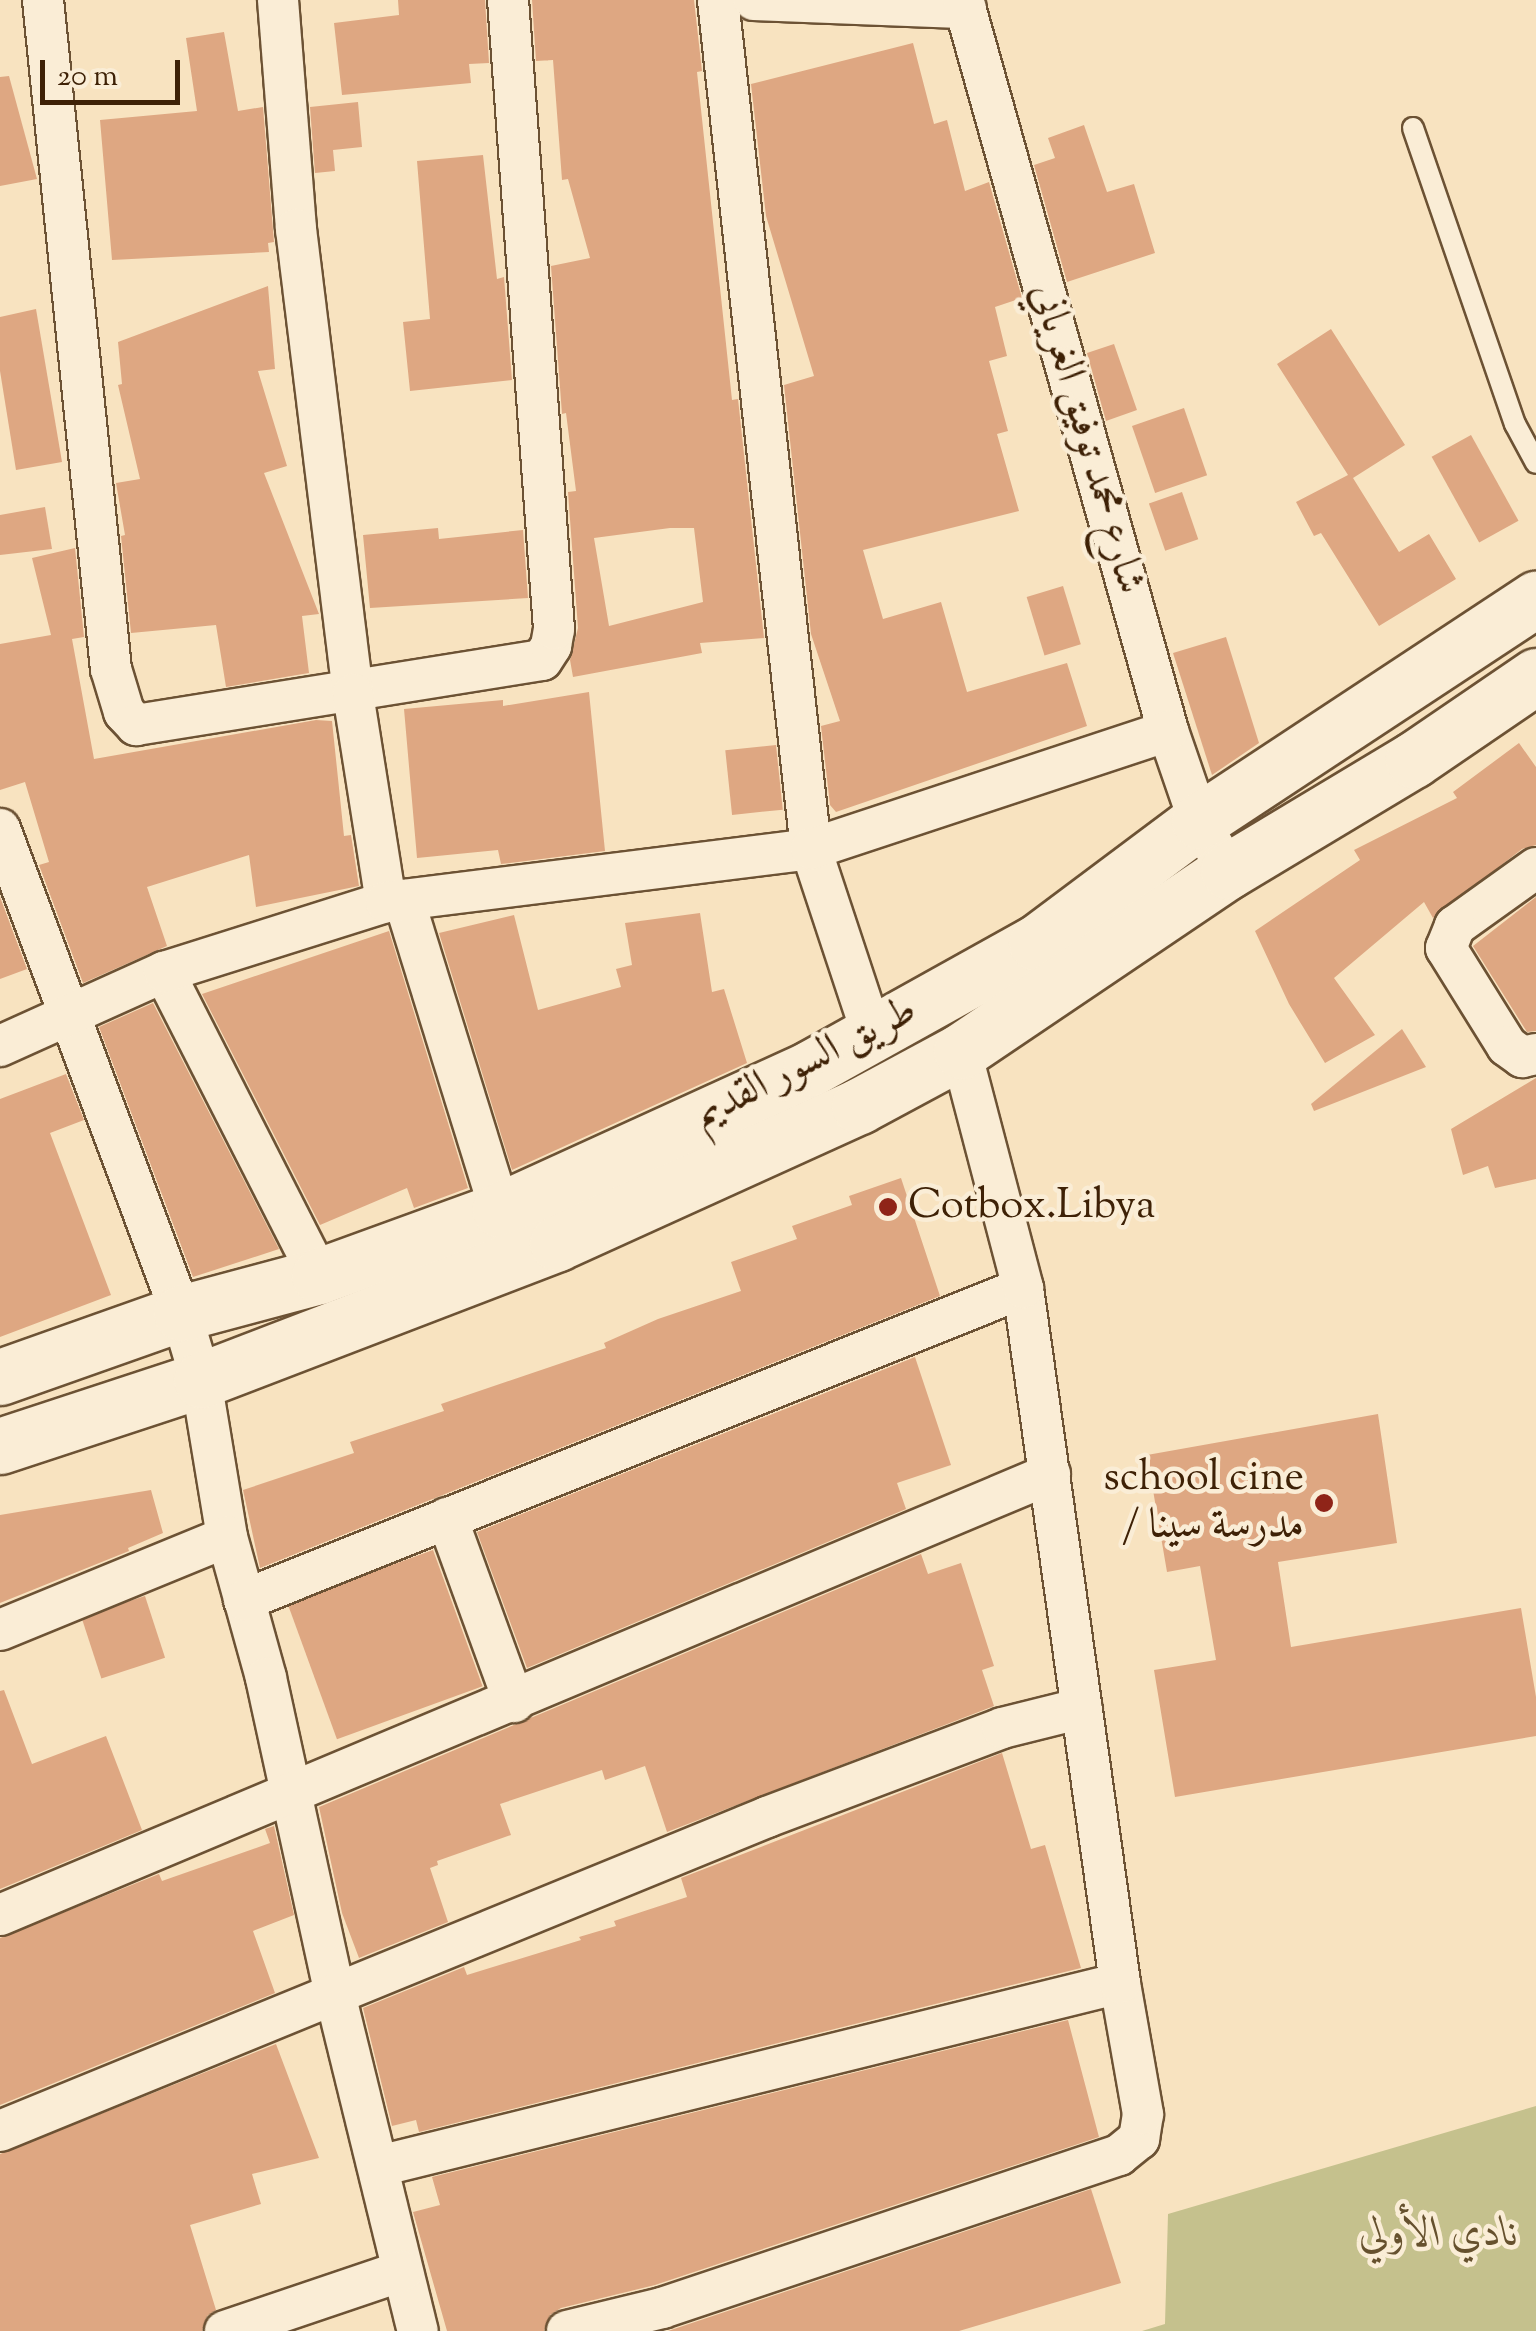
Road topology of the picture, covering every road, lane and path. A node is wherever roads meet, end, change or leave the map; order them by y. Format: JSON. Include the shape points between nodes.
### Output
{"nodes":[{"id":1,"x":43,"y":0,"type":"edge"},
{"id":2,"x":278,"y":0,"type":"edge"},
{"id":3,"x":508,"y":0,"type":"edge"},
{"id":4,"x":718,"y":0,"type":"edge"},
{"id":5,"x":754,"y":0,"type":"edge"},
{"id":6,"x":964,"y":4,"type":"edge"},
{"id":7,"x":1413,"y":128,"type":"dead end"},
{"id":8,"x":1536,"y":463,"type":"edge"},
{"id":9,"x":1536,"y":599,"type":"edge"},
{"id":10,"x":1536,"y":676,"type":"edge"},
{"id":11,"x":352,"y":694,"type":"junction"},
{"id":12,"x":1168,"y":731,"type":"junction"},
{"id":13,"x":1198,"y":821,"type":"junction"},
{"id":14,"x":0,"y":829,"type":"edge"},
{"id":15,"x":811,"y":849,"type":"junction"},
{"id":16,"x":1536,"y":868,"type":"edge"},
{"id":17,"x":1228,"y":871,"type":"junction"},
{"id":18,"x":395,"y":901,"type":"junction"},
{"id":19,"x":164,"y":972,"type":"junction"},
{"id":20,"x":69,"y":1013,"type":"junction"},
{"id":21,"x":872,"y":1034,"type":"junction"},
{"id":22,"x":0,"y":1046,"type":"edge"},
{"id":23,"x":962,"y":1052,"type":"junction"},
{"id":24,"x":1536,"y":1054,"type":"edge"},
{"id":25,"x":500,"y":1210,"type":"junction"},
{"id":26,"x":319,"y":1276,"type":"junction"},
{"id":27,"x":1023,"y":1288,"type":"junction"},
{"id":28,"x":181,"y":1313,"type":"junction"},
{"id":29,"x":0,"y":1377,"type":"edge"},
{"id":30,"x":202,"y":1380,"type":"junction"},
{"id":31,"x":0,"y":1446,"type":"edge"},
{"id":32,"x":1050,"y":1474,"type":"junction"},
{"id":33,"x":447,"y":1518,"type":"junction"},
{"id":34,"x":228,"y":1536,"type":"junction"},
{"id":35,"x":244,"y":1600,"type":"junction"},
{"id":36,"x":0,"y":1630,"type":"edge"},
{"id":37,"x":514,"y":1702,"type":"junction"},
{"id":38,"x":1082,"y":1708,"type":"junction"},
{"id":39,"x":292,"y":1793,"type":"junction"},
{"id":40,"x":0,"y":1915,"type":"edge"},
{"id":41,"x":1120,"y":1983,"type":"junction"},
{"id":42,"x":335,"y":1994,"type":"junction"},
{"id":43,"x":0,"y":2131,"type":"edge"},
{"id":44,"x":380,"y":2166,"type":"junction"},
{"id":45,"x":402,"y":2272,"type":"junction"},
{"id":46,"x":225,"y":2331,"type":"edge"},
{"id":47,"x":418,"y":2331,"type":"edge"},
{"id":48,"x":567,"y":2331,"type":"edge"}],
"edges":[{"from":1,"to":11,"type":"street","via":[[110,669],[124,712],[136,726],[162,724]]},
{"from":2,"to":11,"type":"street","via":[[296,228]]},
{"from":3,"to":11,"type":"street","via":[[551,646],[542,660]]},
{"from":4,"to":15,"type":"street"},
{"from":5,"to":6,"type":"street"},
{"from":6,"to":12,"type":"street","name":"شارع محمد توفيق الغرياني"},
{"from":7,"to":8,"type":"lane","via":[[1515,424]]},
{"from":9,"to":13,"type":"main road","name":"طريق السور القديم"},
{"from":10,"to":17,"type":"main road","name":"طريق السور القديم","via":[[1413,760]]},
{"from":11,"to":18,"type":"street"},
{"from":12,"to":13,"type":"street","name":"شارع محمد توفيق الغرياني"},
{"from":12,"to":15,"type":"street"},
{"from":13,"to":17,"type":"street","name":"شارع محمد توفيق الغرياني"},
{"from":13,"to":21,"type":"main road","name":"طريق السور القديم","via":[[1036,943]]},
{"from":14,"to":20,"type":"street"},
{"from":15,"to":18,"type":"street"},
{"from":15,"to":21,"type":"street"},
{"from":16,"to":24,"type":"street","via":[[1455,926],[1446,948],[1507,1046],[1522,1056]]},
{"from":17,"to":23,"type":"main road","name":"طريق السور القديم"},
{"from":18,"to":19,"type":"street"},
{"from":18,"to":25,"type":"street"},
{"from":19,"to":20,"type":"street"},
{"from":19,"to":26,"type":"street"},
{"from":20,"to":22,"type":"street"},
{"from":20,"to":28,"type":"street"},
{"from":21,"to":25,"type":"main road","name":"طريق السور القديم"},
{"from":23,"to":27,"type":"street"},
{"from":23,"to":30,"type":"main road","name":"طريق السور القديم","via":[[557,1243]]},
{"from":25,"to":26,"type":"main road","name":"طريق السور القديم"},
{"from":26,"to":28,"type":"main road","name":"طريق السور القديم"},
{"from":27,"to":32,"type":"street"},
{"from":27,"to":33,"type":"street"},
{"from":28,"to":29,"type":"main road","name":"طريق السور القديم"},
{"from":28,"to":30,"type":"street"},
{"from":30,"to":31,"type":"main road","name":"طريق السور القديم"},
{"from":30,"to":34,"type":"street"},
{"from":32,"to":37,"type":"street"},
{"from":32,"to":38,"type":"street"},
{"from":33,"to":35,"type":"street"},
{"from":33,"to":37,"type":"street"},
{"from":34,"to":35,"type":"street"},
{"from":34,"to":36,"type":"street"},
{"from":35,"to":39,"type":"street"},
{"from":37,"to":39,"type":"street"},
{"from":38,"to":41,"type":"street"},
{"from":38,"to":42,"type":"street","via":[[1002,1728],[767,1817]]},
{"from":39,"to":40,"type":"street"},
{"from":39,"to":42,"type":"street"},
{"from":41,"to":44,"type":"street"},
{"from":41,"to":48,"type":"street","via":[[1143,2114],[1140,2139],[1119,2155],[662,2308]]},
{"from":42,"to":43,"type":"street"},
{"from":42,"to":44,"type":"street"},
{"from":44,"to":45,"type":"street"},
{"from":45,"to":46,"type":"street"},
{"from":45,"to":47,"type":"street"}]}
